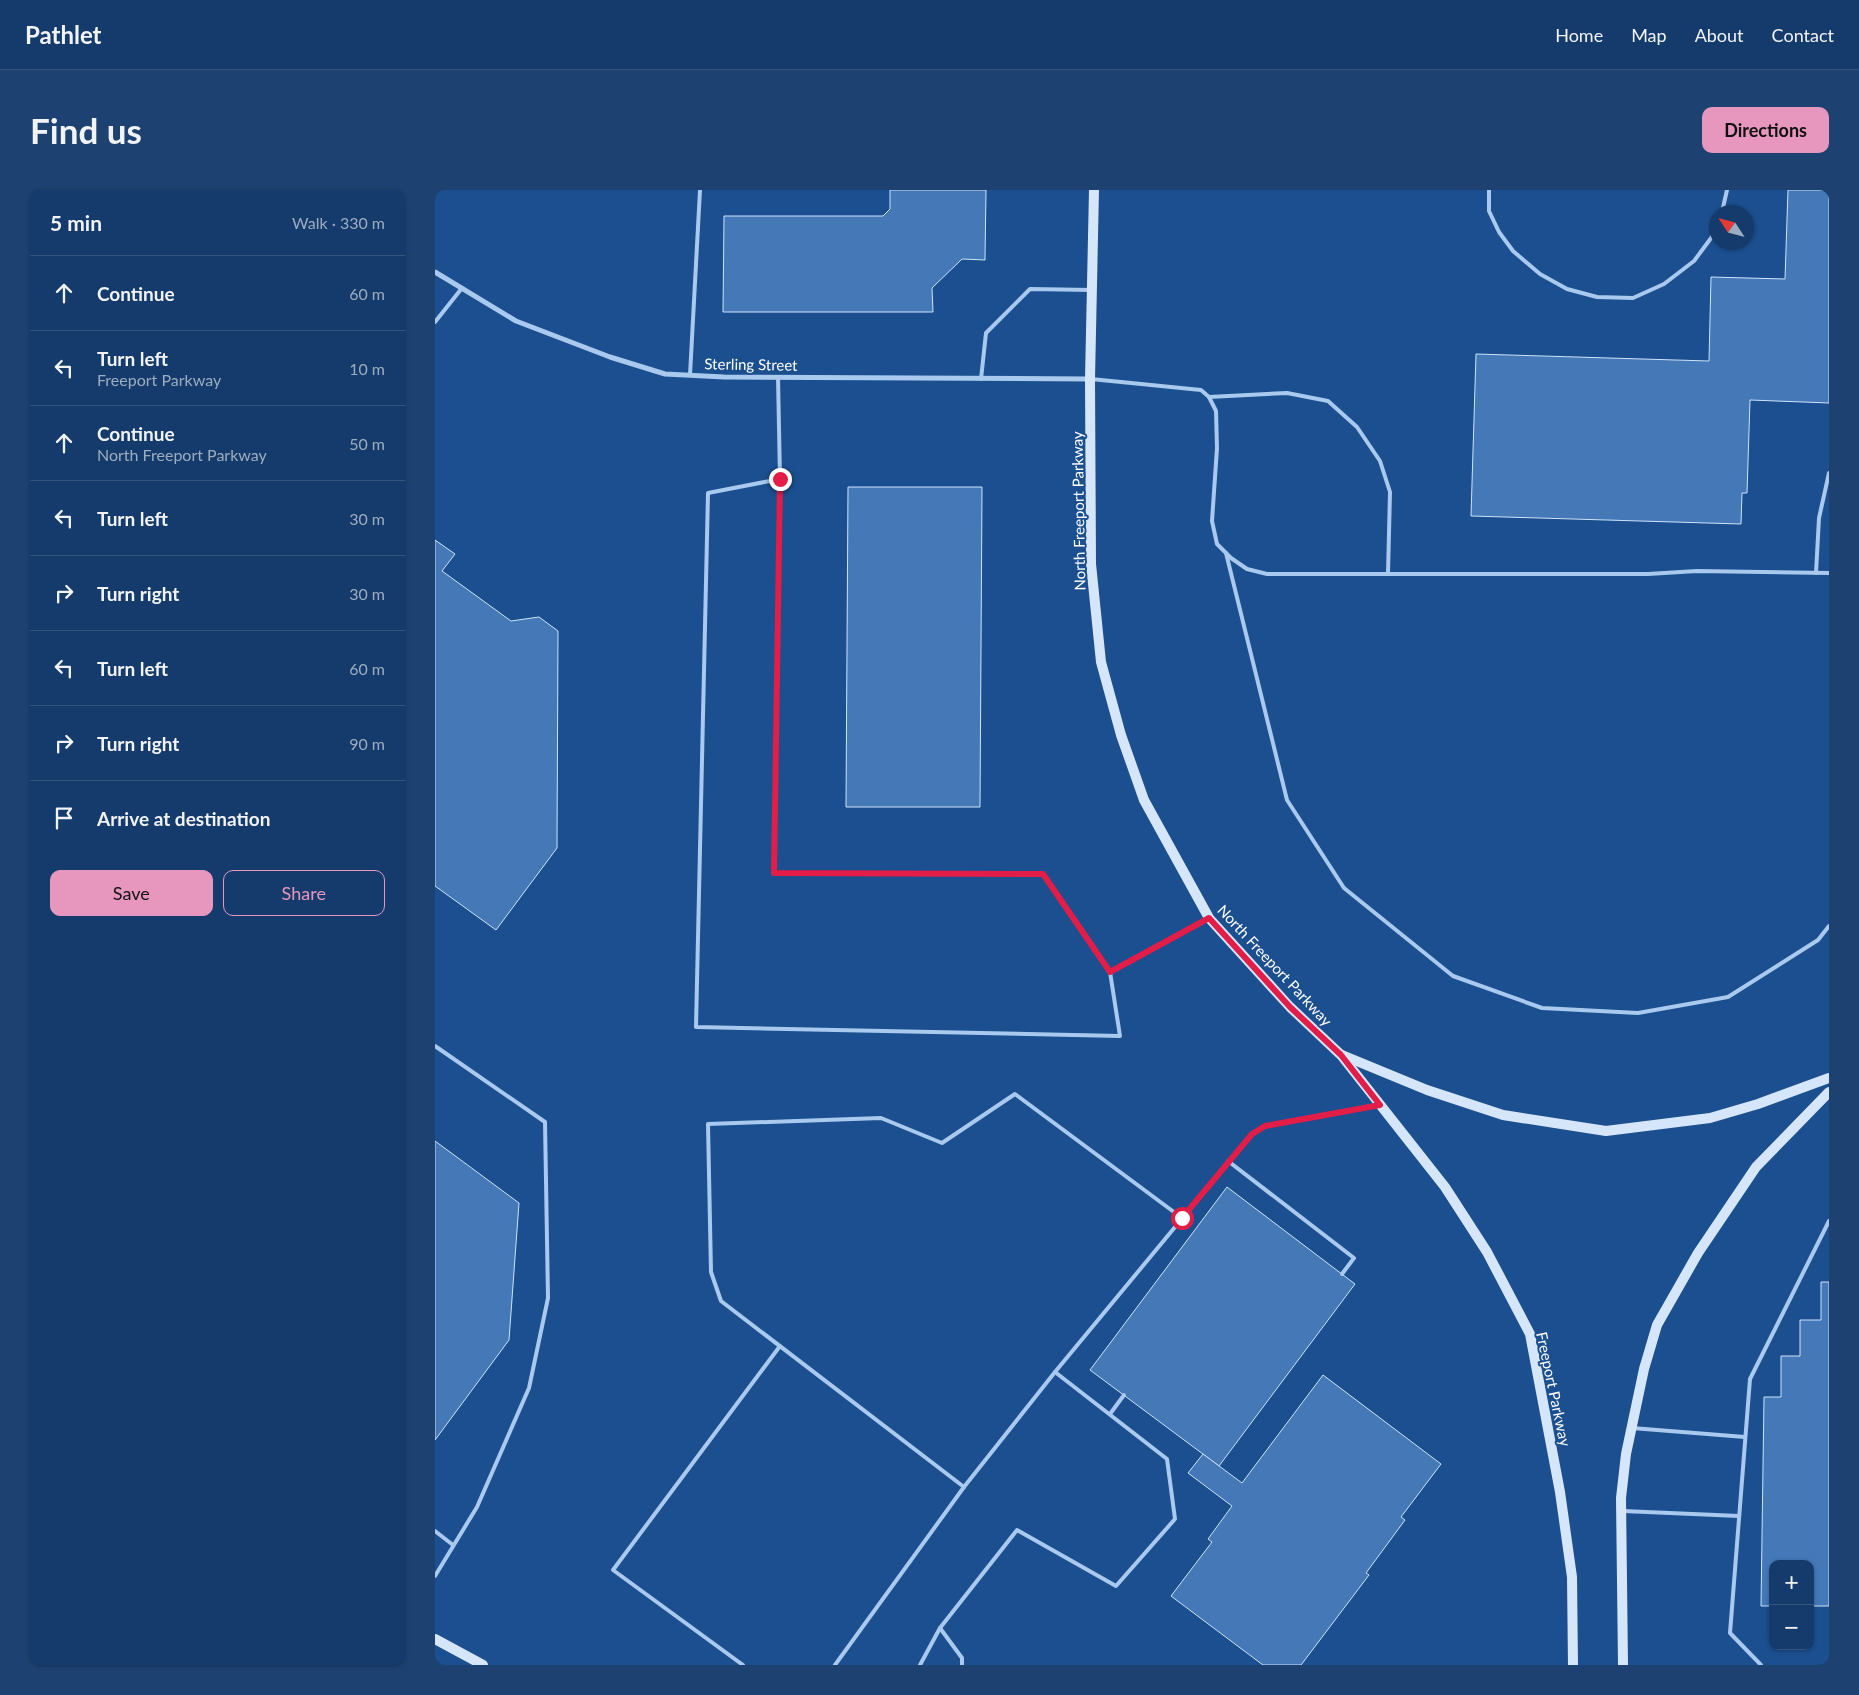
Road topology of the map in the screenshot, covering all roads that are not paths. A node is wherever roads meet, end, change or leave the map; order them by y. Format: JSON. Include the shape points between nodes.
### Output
{"nodes":[{"id":1,"x":700,"y":190,"type":"edge"},
{"id":2,"x":1094,"y":190,"type":"edge"},
{"id":3,"x":1489,"y":190,"type":"edge"},
{"id":4,"x":1727,"y":190,"type":"edge"},
{"id":5,"x":1724,"y":205,"type":"edge"},
{"id":6,"x":1709,"y":241,"type":"edge"},
{"id":7,"x":435,"y":272,"type":"edge"},
{"id":8,"x":462,"y":288,"type":"junction"},
{"id":9,"x":1092,"y":290,"type":"junction"},
{"id":10,"x":435,"y":322,"type":"edge"},
{"id":11,"x":690,"y":375,"type":"junction"},
{"id":12,"x":778,"y":377,"type":"junction"},
{"id":13,"x":981,"y":379,"type":"junction"},
{"id":14,"x":1090,"y":379,"type":"junction"},
{"id":15,"x":1209,"y":397,"type":"junction"},
{"id":16,"x":1829,"y":473,"type":"edge"},
{"id":17,"x":780,"y":479,"type":"junction"},
{"id":18,"x":1226,"y":553,"type":"junction"},
{"id":19,"x":1816,"y":573,"type":"junction"},
{"id":20,"x":1829,"y":573,"type":"edge"},
{"id":21,"x":1388,"y":574,"type":"junction"},
{"id":22,"x":1209,"y":918,"type":"junction"},
{"id":23,"x":1829,"y":926,"type":"edge"},
{"id":24,"x":1110,"y":972,"type":"junction"},
{"id":25,"x":435,"y":1046,"type":"edge"},
{"id":26,"x":1341,"y":1055,"type":"junction"},
{"id":27,"x":1829,"y":1078,"type":"edge"},
{"id":28,"x":1829,"y":1092,"type":"edge"},
{"id":29,"x":1380,"y":1105,"type":"junction"},
{"id":30,"x":1228,"y":1161,"type":"junction"},
{"id":31,"x":1182,"y":1218,"type":"junction"},
{"id":32,"x":1829,"y":1221,"type":"edge"},
{"id":33,"x":1342,"y":1274,"type":"dead end"},
{"id":34,"x":780,"y":1346,"type":"junction"},
{"id":35,"x":1055,"y":1372,"type":"junction"},
{"id":36,"x":1124,"y":1395,"type":"dead end"},
{"id":37,"x":1110,"y":1414,"type":"junction"},
{"id":38,"x":1632,"y":1428,"type":"junction"},
{"id":39,"x":1745,"y":1437,"type":"junction"},
{"id":40,"x":964,"y":1487,"type":"junction"},
{"id":41,"x":1621,"y":1510,"type":"junction"},
{"id":42,"x":1739,"y":1516,"type":"junction"},
{"id":43,"x":435,"y":1531,"type":"edge"},
{"id":44,"x":453,"y":1545,"type":"junction"},
{"id":45,"x":435,"y":1576,"type":"edge"},
{"id":46,"x":940,"y":1628,"type":"junction"},
{"id":47,"x":435,"y":1639,"type":"edge"},
{"id":48,"x":483,"y":1665,"type":"edge"},
{"id":49,"x":743,"y":1665,"type":"edge"},
{"id":50,"x":835,"y":1665,"type":"edge"},
{"id":51,"x":921,"y":1665,"type":"edge"},
{"id":52,"x":962,"y":1665,"type":"edge"},
{"id":53,"x":1573,"y":1665,"type":"edge"},
{"id":54,"x":1623,"y":1665,"type":"edge"},
{"id":55,"x":1761,"y":1665,"type":"edge"}],
"edges":[{"from":1,"to":11,"type":"lane"},
{"from":2,"to":9,"type":"main road","name":"North Freeport Parkway"},
{"from":3,"to":6,"type":"lane","via":[[1489,211],[1513,251],[1540,274],[1567,289],[1597,297],[1633,298],[1665,284],[1694,261]]},
{"from":4,"to":5,"type":"lane"},
{"from":7,"to":8,"type":"street","name":"Sterling Street"},
{"from":8,"to":10,"type":"lane"},
{"from":8,"to":11,"type":"street","name":"Sterling Street","via":[[516,321],[544,332],[665,374]]},
{"from":9,"to":13,"type":"lane","via":[[1030,289],[986,333]]},
{"from":9,"to":14,"type":"main road","name":"North Freeport Parkway"},
{"from":11,"to":12,"type":"street","name":"Sterling Street"},
{"from":12,"to":13,"type":"street","name":"Sterling Street"},
{"from":12,"to":17,"type":"lane"},
{"from":13,"to":14,"type":"street","name":"Sterling Street"},
{"from":14,"to":15,"type":"lane","via":[[1201,390]]},
{"from":14,"to":22,"type":"main road","name":"North Freeport Parkway","via":[[1091,564],[1101,662],[1121,735],[1144,800]]},
{"from":15,"to":18,"type":"lane","via":[[1216,411],[1217,448],[1212,521],[1217,544]]},
{"from":15,"to":21,"type":"lane","via":[[1287,393],[1328,402],[1357,427],[1380,461],[1391,492]]},
{"from":16,"to":19,"type":"lane","via":[[1819,518]]},
{"from":17,"to":24,"type":"lane","via":[[774,873],[1043,874]]},
{"from":17,"to":24,"type":"lane","via":[[708,493],[695,1027],[1120,1036]]},
{"from":18,"to":21,"type":"lane","via":[[1247,569],[1267,574]]},
{"from":18,"to":23,"type":"lane","via":[[1287,800],[1344,888],[1453,976],[1542,1008],[1638,1013],[1728,997],[1818,940]]},
{"from":19,"to":20,"type":"lane"},
{"from":19,"to":21,"type":"lane"},
{"from":22,"to":24,"type":"lane"},
{"from":22,"to":26,"type":"main road","name":"North Freeport Parkway","via":[[1290,1007]]},
{"from":25,"to":44,"type":"lane","via":[[545,1122],[548,1298],[529,1388],[477,1507]]},
{"from":26,"to":27,"type":"main road","via":[[1427,1090],[1503,1115],[1606,1131],[1710,1118]]},
{"from":26,"to":29,"type":"main road","name":"Freeport Parkway"},
{"from":28,"to":38,"type":"main road","via":[[1756,1167],[1698,1253],[1657,1325]]},
{"from":29,"to":30,"type":"lane","via":[[1265,1126],[1252,1134]]},
{"from":29,"to":53,"type":"main road","name":"Freeport Parkway","via":[[1445,1187],[1482,1244],[1530,1334],[1572,1577]]},
{"from":30,"to":31,"type":"lane"},
{"from":30,"to":33,"type":"lane","via":[[1354,1258]]},
{"from":31,"to":34,"type":"lane","via":[[1015,1094],[941,1143],[881,1118],[708,1124],[711,1272],[721,1301]]},
{"from":31,"to":35,"type":"lane"},
{"from":32,"to":39,"type":"lane","via":[[1750,1379]]},
{"from":34,"to":40,"type":"lane"},
{"from":34,"to":49,"type":"lane","via":[[613,1570]]},
{"from":35,"to":37,"type":"lane"},
{"from":35,"to":40,"type":"lane"},
{"from":36,"to":37,"type":"lane"},
{"from":37,"to":46,"type":"lane","via":[[1167,1459],[1175,1519],[1116,1586],[1017,1530]]},
{"from":38,"to":39,"type":"lane"},
{"from":38,"to":41,"type":"main road"},
{"from":39,"to":42,"type":"lane"},
{"from":40,"to":50,"type":"lane"},
{"from":41,"to":42,"type":"lane"},
{"from":41,"to":54,"type":"main road"},
{"from":42,"to":55,"type":"lane","via":[[1730,1633]]},
{"from":43,"to":44,"type":"lane"},
{"from":44,"to":45,"type":"lane"},
{"from":46,"to":51,"type":"lane"},
{"from":46,"to":52,"type":"lane","via":[[962,1658]]},
{"from":47,"to":48,"type":"main road"}]}
